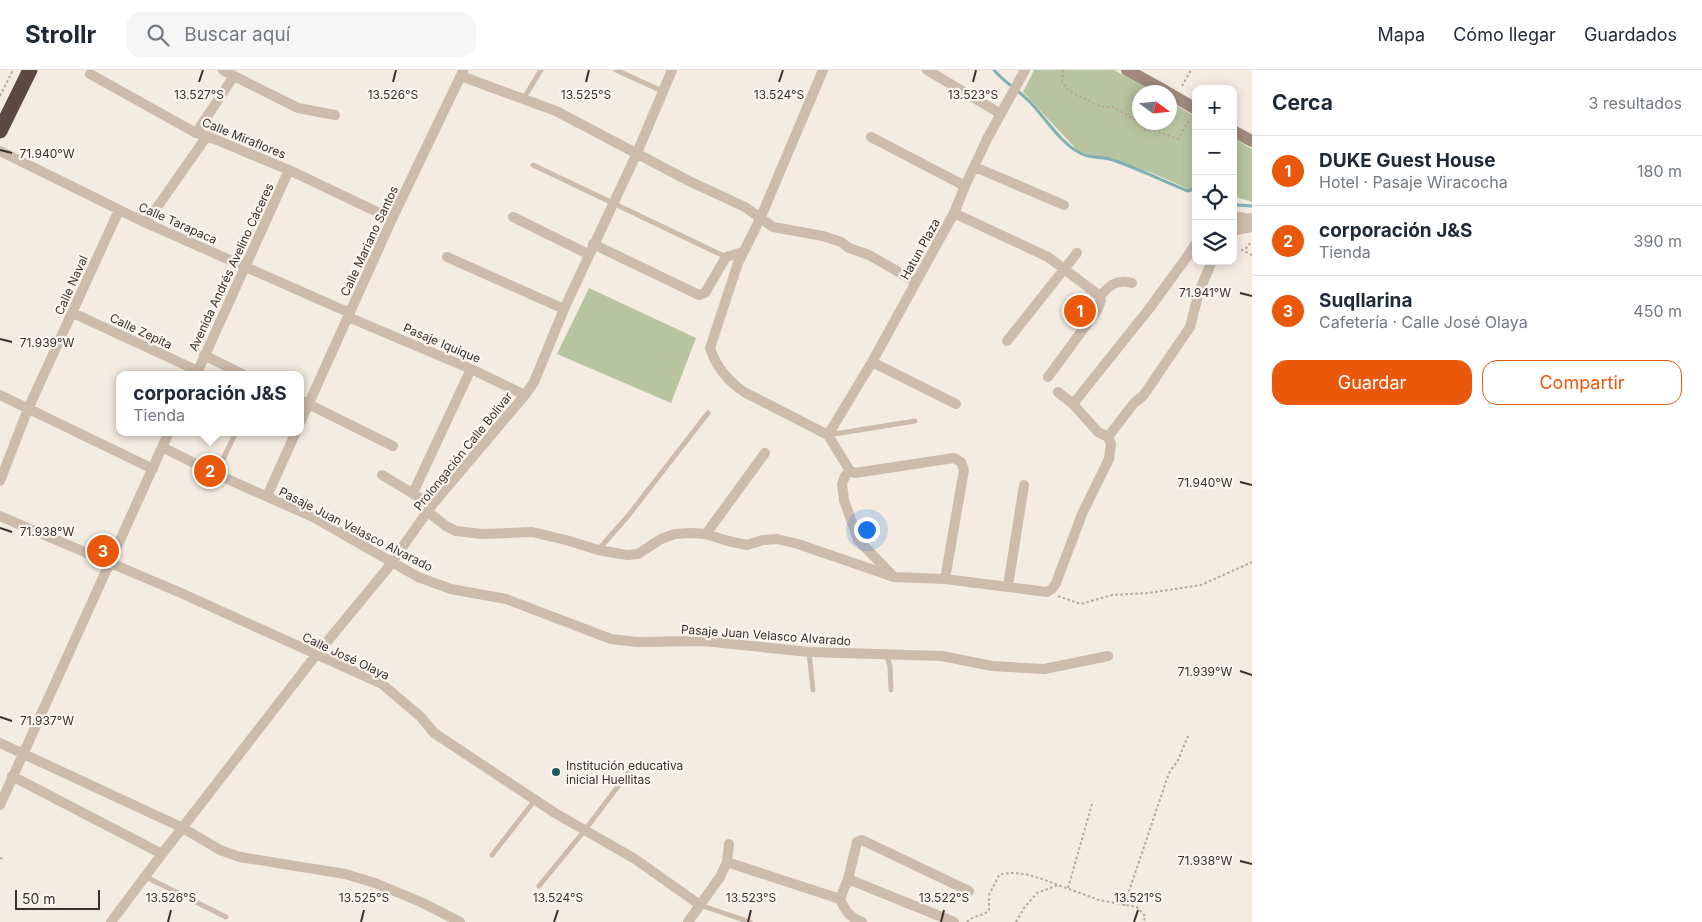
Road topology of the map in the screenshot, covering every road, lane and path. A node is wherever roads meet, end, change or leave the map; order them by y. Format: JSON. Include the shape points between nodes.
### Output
{"nodes":[{"id":1,"x":13,"y":70,"type":"edge"},
{"id":2,"x":30,"y":70,"type":"edge"},
{"id":3,"x":541,"y":70,"type":"edge"},
{"id":4,"x":616,"y":70,"type":"edge"},
{"id":5,"x":672,"y":70,"type":"edge"},
{"id":6,"x":927,"y":70,"type":"edge"},
{"id":7,"x":1025,"y":70,"type":"edge"},
{"id":8,"x":1063,"y":70,"type":"edge"},
{"id":9,"x":1128,"y":70,"type":"edge"},
{"id":10,"x":1190,"y":70,"type":"edge"},
{"id":11,"x":819,"y":71,"type":"edge"},
{"id":12,"x":230,"y":72,"type":"edge"},
{"id":13,"x":462,"y":73,"type":"edge"},
{"id":14,"x":90,"y":74,"type":"dead end"},
{"id":15,"x":1154,"y":85,"type":"edge"},
{"id":16,"x":1177,"y":87,"type":"edge"},
{"id":17,"x":662,"y":91,"type":"junction"},
{"id":18,"x":0,"y":96,"type":"edge"},
{"id":19,"x":524,"y":98,"type":"junction"},
{"id":20,"x":1177,"y":98,"type":"edge"},
{"id":21,"x":1192,"y":107,"type":"edge"},
{"id":22,"x":1001,"y":114,"type":"junction"},
{"id":23,"x":335,"y":115,"type":"dead end"},
{"id":24,"x":1192,"y":124,"type":"edge"},
{"id":25,"x":0,"y":131,"type":"edge"},
{"id":26,"x":196,"y":133,"type":"junction"},
{"id":27,"x":1237,"y":133,"type":"edge"},
{"id":28,"x":207,"y":136,"type":"junction"},
{"id":29,"x":871,"y":137,"type":"dead end"},
{"id":30,"x":1252,"y":142,"type":"edge"},
{"id":31,"x":0,"y":151,"type":"edge"},
{"id":32,"x":636,"y":153,"type":"junction"},
{"id":33,"x":533,"y":165,"type":"dead end"},
{"id":34,"x":974,"y":167,"type":"junction"},
{"id":35,"x":289,"y":170,"type":"junction"},
{"id":36,"x":965,"y":186,"type":"junction"},
{"id":37,"x":614,"y":202,"type":"junction"},
{"id":38,"x":1064,"y":205,"type":"dead end"},
{"id":39,"x":118,"y":210,"type":"junction"},
{"id":40,"x":954,"y":213,"type":"junction"},
{"id":41,"x":1237,"y":215,"type":"edge"},
{"id":42,"x":513,"y":217,"type":"dead end"},
{"id":43,"x":1252,"y":217,"type":"edge"},
{"id":44,"x":392,"y":219,"type":"junction"},
{"id":45,"x":760,"y":219,"type":"junction"},
{"id":46,"x":1237,"y":219,"type":"edge"},
{"id":47,"x":146,"y":223,"type":"junction"},
{"id":48,"x":1252,"y":226,"type":"edge"},
{"id":49,"x":1237,"y":230,"type":"edge"},
{"id":50,"x":1250,"y":243,"type":"dead end"},
{"id":51,"x":590,"y":249,"type":"junction"},
{"id":52,"x":1192,"y":249,"type":"edge"},
{"id":53,"x":743,"y":252,"type":"junction"},
{"id":54,"x":1078,"y":253,"type":"dead end"},
{"id":55,"x":1252,"y":255,"type":"edge"},
{"id":56,"x":446,"y":257,"type":"dead end"},
{"id":57,"x":726,"y":257,"type":"junction"},
{"id":58,"x":1210,"y":265,"type":"edge"},
{"id":59,"x":245,"y":267,"type":"junction"},
{"id":60,"x":1064,"y":270,"type":"junction"},
{"id":61,"x":916,"y":282,"type":"junction"},
{"id":62,"x":1132,"y":283,"type":"dead end"},
{"id":63,"x":1100,"y":298,"type":"junction"},
{"id":64,"x":564,"y":309,"type":"junction"},
{"id":65,"x":73,"y":312,"type":"junction"},
{"id":66,"x":349,"y":315,"type":"junction"},
{"id":67,"x":1007,"y":341,"type":"dead end"},
{"id":68,"x":204,"y":355,"type":"junction"},
{"id":69,"x":872,"y":362,"type":"junction"},
{"id":70,"x":471,"y":369,"type":"junction"},
{"id":71,"x":193,"y":371,"type":"edge"},
{"id":72,"x":198,"y":371,"type":"edge"},
{"id":73,"x":236,"y":371,"type":"edge"},
{"id":74,"x":1048,"y":377,"type":"dead end"},
{"id":75,"x":1058,"y":392,"type":"dead end"},
{"id":76,"x":0,"y":395,"type":"edge"},
{"id":77,"x":525,"y":395,"type":"junction"},
{"id":78,"x":304,"y":402,"type":"edge"},
{"id":79,"x":956,"y":404,"type":"dead end"},
{"id":80,"x":1073,"y":404,"type":"junction"},
{"id":81,"x":28,"y":409,"type":"junction"},
{"id":82,"x":708,"y":413,"type":"dead end"},
{"id":83,"x":915,"y":421,"type":"dead end"},
{"id":84,"x":828,"y":435,"type":"junction"},
{"id":85,"x":167,"y":436,"type":"edge"},
{"id":86,"x":234,"y":436,"type":"edge"},
{"id":87,"x":294,"y":436,"type":"edge"},
{"id":88,"x":1108,"y":436,"type":"junction"},
{"id":89,"x":393,"y":446,"type":"dead end"},
{"id":90,"x":162,"y":447,"type":"junction"},
{"id":91,"x":765,"y":453,"type":"dead end"},
{"id":92,"x":153,"y":469,"type":"junction"},
{"id":93,"x":850,"y":472,"type":"junction"},
{"id":94,"x":216,"y":474,"type":"junction"},
{"id":95,"x":382,"y":475,"type":"dead end"},
{"id":96,"x":0,"y":481,"type":"edge"},
{"id":97,"x":1024,"y":485,"type":"dead end"},
{"id":98,"x":413,"y":492,"type":"junction"},
{"id":99,"x":267,"y":496,"type":"junction"},
{"id":100,"x":430,"y":508,"type":"junction"},
{"id":101,"x":0,"y":516,"type":"edge"},
{"id":102,"x":706,"y":534,"type":"junction"},
{"id":103,"x":598,"y":550,"type":"junction"},
{"id":104,"x":110,"y":562,"type":"junction"},
{"id":105,"x":392,"y":562,"type":"junction"},
{"id":106,"x":1252,"y":562,"type":"edge"},
{"id":107,"x":894,"y":577,"type":"junction"},
{"id":108,"x":945,"y":579,"type":"junction"},
{"id":109,"x":1008,"y":586,"type":"junction"},
{"id":110,"x":1047,"y":592,"type":"junction"},
{"id":111,"x":809,"y":652,"type":"junction"},
{"id":112,"x":886,"y":654,"type":"junction"},
{"id":113,"x":316,"y":655,"type":"junction"},
{"id":114,"x":1108,"y":656,"type":"dead end"},
{"id":115,"x":813,"y":690,"type":"dead end"},
{"id":116,"x":891,"y":690,"type":"dead end"},
{"id":117,"x":1189,"y":734,"type":"dead end"},
{"id":118,"x":0,"y":743,"type":"edge"},
{"id":119,"x":23,"y":752,"type":"junction"},
{"id":120,"x":628,"y":773,"type":"dead end"},
{"id":121,"x":12,"y":776,"type":"junction"},
{"id":122,"x":536,"y":800,"type":"junction"},
{"id":123,"x":1092,"y":804,"type":"dead end"},
{"id":124,"x":0,"y":805,"type":"edge"},
{"id":125,"x":183,"y":828,"type":"junction"},
{"id":126,"x":585,"y":830,"type":"junction"},
{"id":127,"x":729,"y":844,"type":"dead end"},
{"id":128,"x":162,"y":854,"type":"junction"},
{"id":129,"x":492,"y":855,"type":"dead end"},
{"id":130,"x":0,"y":858,"type":"edge"},
{"id":131,"x":5,"y":859,"type":"dead end"},
{"id":132,"x":727,"y":862,"type":"junction"},
{"id":133,"x":146,"y":877,"type":"junction"},
{"id":134,"x":848,"y":879,"type":"junction"},
{"id":135,"x":1058,"y":885,"type":"junction"},
{"id":136,"x":539,"y":886,"type":"dead end"},
{"id":137,"x":1068,"y":888,"type":"junction"},
{"id":138,"x":970,"y":891,"type":"dead end"},
{"id":139,"x":840,"y":899,"type":"junction"},
{"id":140,"x":700,"y":905,"type":"junction"},
{"id":141,"x":1124,"y":906,"type":"junction"},
{"id":142,"x":226,"y":917,"type":"dead end"},
{"id":143,"x":111,"y":922,"type":"edge"},
{"id":144,"x":460,"y":922,"type":"edge"},
{"id":145,"x":688,"y":922,"type":"edge"},
{"id":146,"x":750,"y":922,"type":"edge"},
{"id":147,"x":862,"y":922,"type":"edge"},
{"id":148,"x":954,"y":922,"type":"edge"},
{"id":149,"x":967,"y":922,"type":"edge"},
{"id":150,"x":1016,"y":922,"type":"edge"},
{"id":151,"x":1144,"y":922,"type":"edge"}],
"edges":[{"from":1,"to":18,"type":"path"},
{"from":2,"to":25,"type":"highway"},
{"from":3,"to":19,"type":"lane"},
{"from":4,"to":17,"type":"lane"},
{"from":5,"to":17,"type":"street","name":"Prolongación Calle Bolivar"},
{"from":6,"to":22,"type":"street"},
{"from":7,"to":22,"type":"street","name":"Hatun Plaza"},
{"from":8,"to":24,"type":"path","via":[[1062,82],[1069,91],[1101,107],[1113,107],[1142,124],[1145,130],[1178,139],[1188,122]]},
{"from":9,"to":15,"type":"street"},
{"from":10,"to":16,"type":"path"},
{"from":11,"to":45,"type":"street"},
{"from":12,"to":23,"type":"street","via":[[298,108]]},
{"from":12,"to":26,"type":"street"},
{"from":13,"to":19,"type":"street"},
{"from":13,"to":44,"type":"street","name":"Calle Mariano Santos"},
{"from":14,"to":26,"type":"street","name":"Calle Miraflores"},
{"from":17,"to":32,"type":"street","name":"Prolongación Calle Bolivar"},
{"from":19,"to":32,"type":"street"},
{"from":20,"to":21,"type":"street"},
{"from":22,"to":34,"type":"street","name":"Hatun Plaza"},
{"from":26,"to":28,"type":"street","name":"Calle Miraflores"},
{"from":27,"to":30,"type":"street"},
{"from":28,"to":35,"type":"street","name":"Calle Miraflores"},
{"from":28,"to":47,"type":"street"},
{"from":29,"to":36,"type":"street"},
{"from":31,"to":39,"type":"street","name":"Calle Tarapaca"},
{"from":32,"to":37,"type":"street","name":"Prolongación Calle Bolivar"},
{"from":32,"to":45,"type":"street","via":[[745,207]]},
{"from":33,"to":37,"type":"lane"},
{"from":34,"to":36,"type":"street","name":"Hatun Plaza"},
{"from":34,"to":38,"type":"street"},
{"from":35,"to":44,"type":"street","name":"Calle Miraflores"},
{"from":35,"to":59,"type":"street","name":"Avenida Andrés Avelino Cáceres"},
{"from":36,"to":40,"type":"street","name":"Hatun Plaza"},
{"from":37,"to":51,"type":"street","name":"Prolongación Calle Bolivar"},
{"from":37,"to":57,"type":"lane"},
{"from":39,"to":47,"type":"street","name":"Calle Tarapaca"},
{"from":39,"to":65,"type":"street","name":"Calle Naval"},
{"from":40,"to":60,"type":"street","via":[[1048,256]]},
{"from":40,"to":61,"type":"street","name":"Hatun Plaza"},
{"from":41,"to":43,"type":"lane"},
{"from":42,"to":51,"type":"street"},
{"from":43,"to":46,"type":"street"},
{"from":44,"to":66,"type":"street","name":"Calle Mariano Santos"},
{"from":45,"to":53,"type":"street"},
{"from":45,"to":61,"type":"street","via":[[773,227],[841,242]]},
{"from":47,"to":59,"type":"street","name":"Calle Tarapaca"},
{"from":48,"to":49,"type":"street"},
{"from":50,"to":55,"type":"path","via":[[1242,250]]},
{"from":51,"to":57,"type":"street","via":[[699,295],[705,293]]},
{"from":51,"to":64,"type":"street","name":"Prolongación Calle Bolivar"},
{"from":52,"to":80,"type":"street"},
{"from":53,"to":57,"type":"street"},
{"from":53,"to":84,"type":"street","via":[[710,348],[714,359],[738,388]]},
{"from":54,"to":60,"type":"street"},
{"from":56,"to":64,"type":"street"},
{"from":58,"to":88,"type":"street","via":[[1190,327],[1143,396]]},
{"from":59,"to":66,"type":"street","name":"Calle Tarapaca"},
{"from":59,"to":68,"type":"street","name":"Avenida Andrés Avelino Cáceres"},
{"from":60,"to":63,"type":"street"},
{"from":60,"to":67,"type":"street"},
{"from":61,"to":69,"type":"street","name":"Hatun Plaza"},
{"from":62,"to":63,"type":"street","via":[[1122,280],[1113,283]]},
{"from":63,"to":74,"type":"street","via":[[1098,309]]},
{"from":64,"to":77,"type":"street","name":"Prolongación Calle Bolivar","via":[[534,382]]},
{"from":65,"to":71,"type":"street","name":"Calle Zepita"},
{"from":65,"to":81,"type":"street","name":"Calle Naval"},
{"from":66,"to":70,"type":"street","name":"Pasaje Iquique"},
{"from":66,"to":78,"type":"street","name":"Calle Mariano Santos"},
{"from":68,"to":72,"type":"street","name":"Avenida Andrés Avelino Cáceres"},
{"from":68,"to":73,"type":"street"},
{"from":69,"to":79,"type":"street"},
{"from":69,"to":84,"type":"street","name":"Hatun Plaza"},
{"from":70,"to":77,"type":"street","name":"Pasaje Iquique"},
{"from":70,"to":98,"type":"street"},
{"from":75,"to":80,"type":"street"},
{"from":76,"to":81,"type":"street"},
{"from":77,"to":100,"type":"street","name":"Prolongación Calle Bolivar"},
{"from":78,"to":89,"type":"street"},
{"from":80,"to":88,"type":"street","via":[[1098,432]]},
{"from":81,"to":92,"type":"street"},
{"from":81,"to":96,"type":"street","name":"Calle Naval"},
{"from":82,"to":103,"type":"lane"},
{"from":83,"to":84,"type":"lane"},
{"from":84,"to":93,"type":"street"},
{"from":85,"to":90,"type":"street"},
{"from":86,"to":94,"type":"lane"},
{"from":87,"to":99,"type":"street"},
{"from":88,"to":110,"type":"street","via":[[1111,444],[1109,459],[1082,514],[1056,583]]},
{"from":90,"to":92,"type":"street"},
{"from":90,"to":94,"type":"street","name":"Pasaje Juan Velasco Alvarado"},
{"from":91,"to":102,"type":"street"},
{"from":92,"to":104,"type":"street"},
{"from":93,"to":107,"type":"street","via":[[842,484],[858,540]]},
{"from":93,"to":108,"type":"street","via":[[954,458],[961,462],[964,470]]},
{"from":94,"to":99,"type":"street","name":"Pasaje Juan Velasco Alvarado"},
{"from":95,"to":98,"type":"street"},
{"from":97,"to":109,"type":"street"},
{"from":98,"to":100,"type":"street"},
{"from":99,"to":105,"type":"street","name":"Pasaje Juan Velasco Alvarado","via":[[313,517]]},
{"from":100,"to":103,"type":"street","via":[[446,526],[456,531],[482,534],[532,532]]},
{"from":100,"to":105,"type":"street","name":"Prolongación Calle Bolivar"},
{"from":101,"to":104,"type":"street","name":"Calle José Olaya"},
{"from":102,"to":103,"type":"street","via":[[675,534],[638,554]]},
{"from":102,"to":107,"type":"street","via":[[747,545],[769,538],[788,540]]},
{"from":104,"to":113,"type":"street","name":"Calle José Olaya"},
{"from":104,"to":119,"type":"street"},
{"from":105,"to":111,"type":"street","name":"Pasaje Juan Velasco Alvarado","via":[[451,589],[506,599],[611,639],[704,641]]},
{"from":105,"to":113,"type":"street","name":"Prolongación Calle Bolivar"},
{"from":106,"to":110,"type":"path","via":[[1201,585],[1112,595],[1081,604]]},
{"from":107,"to":108,"type":"street"},
{"from":108,"to":109,"type":"street"},
{"from":109,"to":110,"type":"street"},
{"from":111,"to":112,"type":"street","name":"Pasaje Juan Velasco Alvarado"},
{"from":111,"to":115,"type":"lane"},
{"from":112,"to":114,"type":"street","name":"Pasaje Juan Velasco Alvarado","via":[[942,656],[992,666],[1044,669]]},
{"from":112,"to":116,"type":"lane"},
{"from":113,"to":122,"type":"street","name":"Calle José Olaya","via":[[382,684],[421,717],[434,733]]},
{"from":113,"to":125,"type":"street","name":"Prolongación Calle Bolivar"},
{"from":117,"to":141,"type":"path","via":[[1169,773]]},
{"from":118,"to":119,"type":"street"},
{"from":119,"to":121,"type":"street"},
{"from":119,"to":125,"type":"street"},
{"from":120,"to":126,"type":"lane"},
{"from":121,"to":124,"type":"street"},
{"from":121,"to":128,"type":"street"},
{"from":122,"to":126,"type":"street","name":"Calle José Olaya"},
{"from":122,"to":129,"type":"lane"},
{"from":123,"to":137,"type":"path"},
{"from":125,"to":128,"type":"street","name":"Prolongación Calle Bolivar"},
{"from":125,"to":144,"type":"street","via":[[220,850],[240,857],[375,882]]},
{"from":126,"to":136,"type":"lane"},
{"from":126,"to":140,"type":"street","name":"Calle José Olaya","via":[[635,859]]},
{"from":127,"to":132,"type":"street"},
{"from":128,"to":133,"type":"street","name":"Prolongación Calle Bolivar"},
{"from":130,"to":131,"type":"path"},
{"from":132,"to":139,"type":"street"},
{"from":132,"to":140,"type":"street"},
{"from":133,"to":142,"type":"lane"},
{"from":133,"to":143,"type":"street","name":"Prolongación Calle Bolivar"},
{"from":134,"to":138,"type":"street","via":[[857,842],[862,840]]},
{"from":134,"to":139,"type":"street"},
{"from":134,"to":148,"type":"street"},
{"from":135,"to":137,"type":"path"},
{"from":135,"to":149,"type":"path","via":[[1029,875],[1007,872],[999,875],[989,895],[989,910]]},
{"from":135,"to":150,"type":"path","via":[[1037,893]]},
{"from":137,"to":141,"type":"path"},
{"from":139,"to":147,"type":"street","via":[[845,910]]},
{"from":140,"to":145,"type":"street"},
{"from":140,"to":146,"type":"lane"},
{"from":141,"to":151,"type":"path","via":[[1138,907],[1145,916]]}]}
